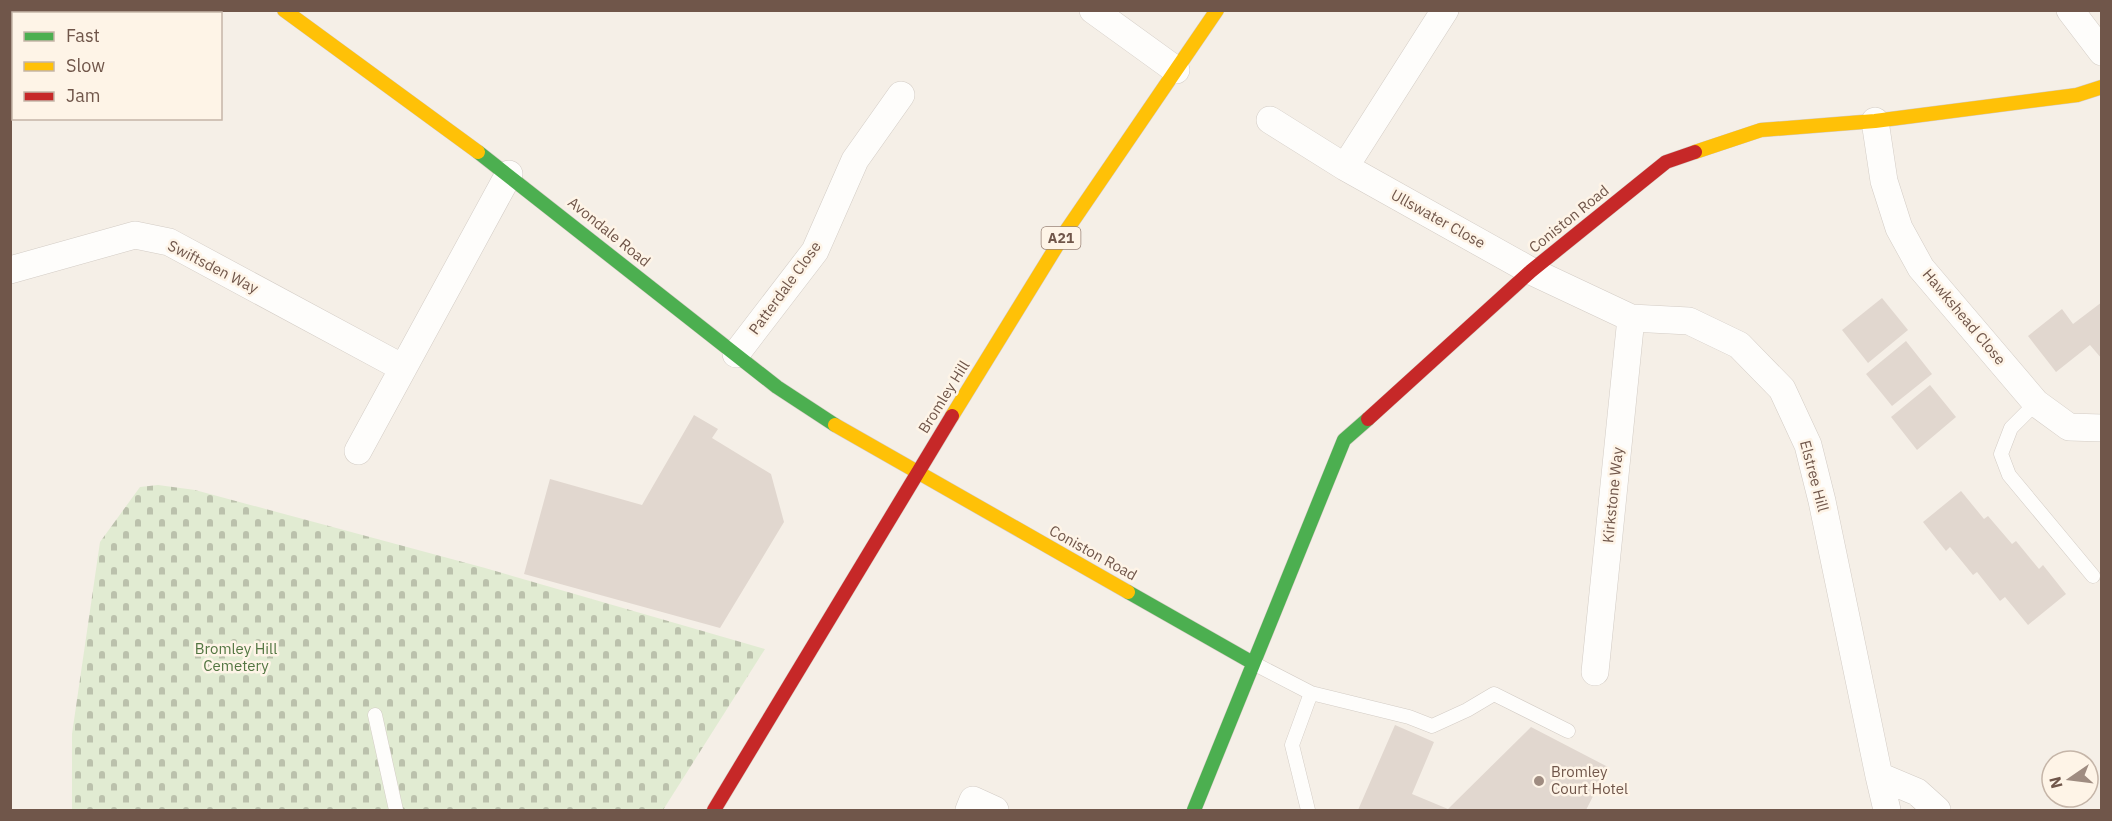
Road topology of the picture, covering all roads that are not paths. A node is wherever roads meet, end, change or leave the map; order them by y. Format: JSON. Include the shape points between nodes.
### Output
{"nodes":[{"id":1,"x":284,"y":10,"type":"edge"},
{"id":2,"x":1093,"y":10,"type":"edge"},
{"id":3,"x":1216,"y":10,"type":"edge"},
{"id":4,"x":1445,"y":10,"type":"edge"},
{"id":5,"x":2070,"y":10,"type":"edge"},
{"id":6,"x":2102,"y":52,"type":"edge"},
{"id":7,"x":1176,"y":70,"type":"junction"},
{"id":8,"x":2102,"y":87,"type":"edge"},
{"id":9,"x":901,"y":95,"type":"dead end"},
{"id":10,"x":1270,"y":120,"type":"dead end"},
{"id":11,"x":1875,"y":121,"type":"junction"},
{"id":12,"x":1345,"y":167,"type":"junction"},
{"id":13,"x":509,"y":174,"type":"junction"},
{"id":14,"x":10,"y":270,"type":"edge"},
{"id":15,"x":1531,"y":271,"type":"junction"},
{"id":16,"x":1631,"y":318,"type":"junction"},
{"id":17,"x":736,"y":354,"type":"junction"},
{"id":18,"x":403,"y":368,"type":"junction"},
{"id":19,"x":2036,"y":403,"type":"junction"},
{"id":20,"x":2102,"y":428,"type":"edge"},
{"id":21,"x":358,"y":452,"type":"dead end"},
{"id":22,"x":917,"y":473,"type":"junction"},
{"id":23,"x":2093,"y":576,"type":"dead end"},
{"id":24,"x":1253,"y":663,"type":"junction"},
{"id":25,"x":1595,"y":672,"type":"dead end"},
{"id":26,"x":1311,"y":693,"type":"junction"},
{"id":27,"x":375,"y":715,"type":"dead end"},
{"id":28,"x":1568,"y":731,"type":"dead end"},
{"id":29,"x":1879,"y":776,"type":"junction"},
{"id":30,"x":396,"y":810,"type":"edge"},
{"id":31,"x":714,"y":810,"type":"edge"},
{"id":32,"x":969,"y":810,"type":"edge"},
{"id":33,"x":995,"y":810,"type":"edge"},
{"id":34,"x":1194,"y":810,"type":"edge"},
{"id":35,"x":1308,"y":810,"type":"edge"},
{"id":36,"x":1887,"y":810,"type":"edge"},
{"id":37,"x":1937,"y":810,"type":"edge"}],
"edges":[{"from":1,"to":13,"type":"street","name":"Avondale Road"},
{"from":2,"to":7,"type":"street"},
{"from":3,"to":7,"type":"street","name":"Bromley Hill","number":"A21"},
{"from":4,"to":12,"type":"street"},
{"from":5,"to":6,"type":"street"},
{"from":7,"to":22,"type":"street","name":"Bromley Hill","number":"A21","via":[[1066,231]]},
{"from":8,"to":11,"type":"street","name":"Coniston Road","via":[[2077,95]]},
{"from":9,"to":17,"type":"street","name":"Patterdale Close","via":[[855,160],[815,251]]},
{"from":10,"to":12,"type":"street","name":"Ullswater Close"},
{"from":11,"to":15,"type":"street","name":"Coniston Road","via":[[1761,130],[1666,162]]},
{"from":11,"to":19,"type":"street","name":"Hawkshead Close","via":[[1884,181],[1899,228],[1921,268]]},
{"from":12,"to":15,"type":"street","name":"Ullswater Close"},
{"from":13,"to":17,"type":"street","name":"Avondale Road"},
{"from":13,"to":18,"type":"street"},
{"from":14,"to":18,"type":"street","name":"Swiftsden Way","via":[[135,235],[169,242]]},
{"from":15,"to":16,"type":"street","name":"Elstree Hill"},
{"from":15,"to":24,"type":"street","name":"Coniston Road","via":[[1344,440]]},
{"from":16,"to":25,"type":"street","name":"Kirkstone Way"},
{"from":16,"to":29,"type":"street","name":"Elstree Hill","via":[[1689,321],[1738,345],[1782,389],[1808,445]]},
{"from":17,"to":22,"type":"street","name":"Avondale Road","via":[[777,387]]},
{"from":18,"to":21,"type":"street"},
{"from":19,"to":20,"type":"street","name":"Hawkshead Close","via":[[2069,427]]},
{"from":19,"to":23,"type":"lane","via":[[2011,428],[2001,454],[2009,475]]},
{"from":22,"to":24,"type":"street","name":"Coniston Road"},
{"from":22,"to":31,"type":"street","name":"Bromley Hill","number":"A21"},
{"from":24,"to":26,"type":"lane"},
{"from":24,"to":34,"type":"street","name":"Coniston Road"},
{"from":26,"to":28,"type":"lane","via":[[1432,726],[1494,694]]},
{"from":26,"to":35,"type":"lane","via":[[1292,745]]},
{"from":27,"to":30,"type":"lane"},
{"from":29,"to":36,"type":"street","name":"Elstree Hill"},
{"from":29,"to":37,"type":"street","via":[[1917,792]]},
{"from":32,"to":33,"type":"street","via":[[973,800]]}]}
